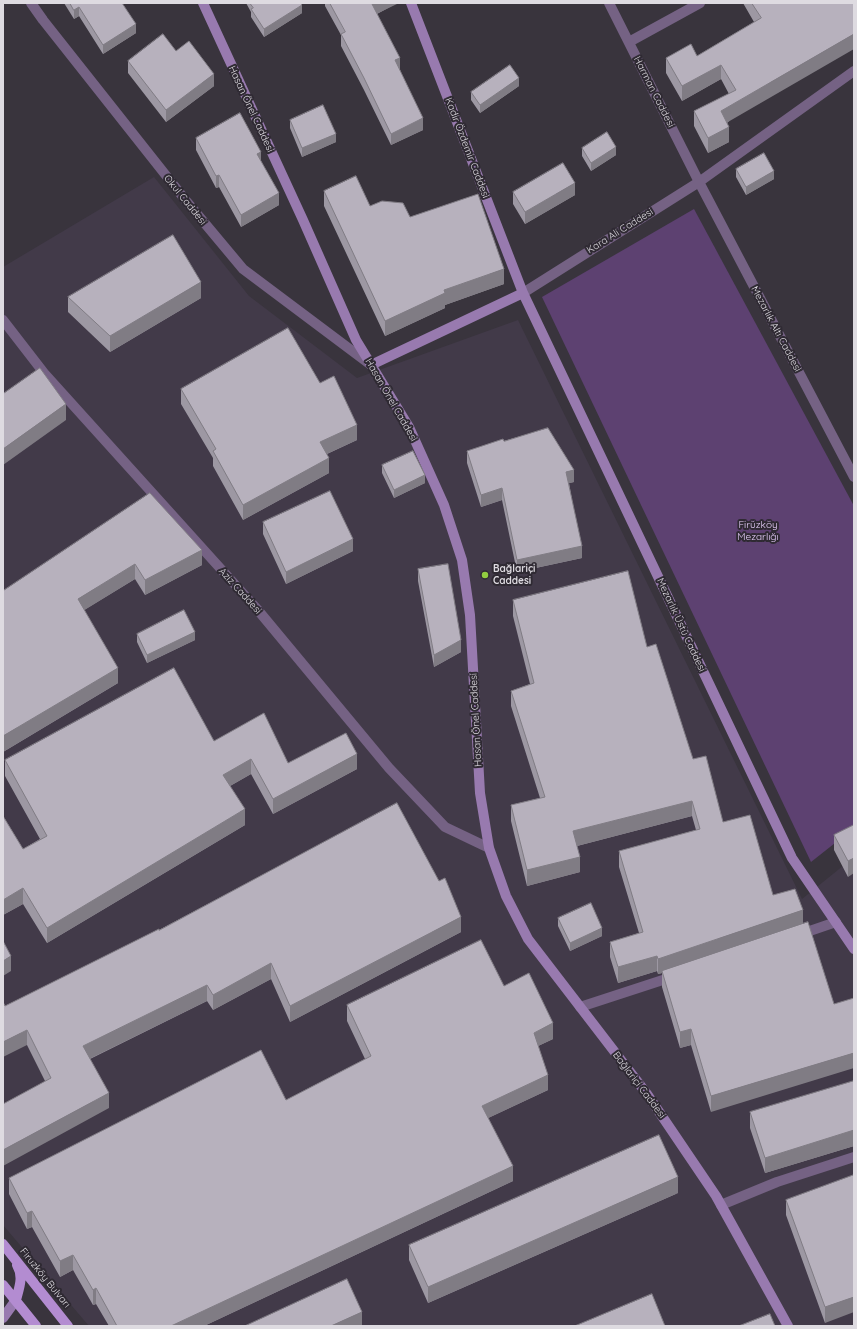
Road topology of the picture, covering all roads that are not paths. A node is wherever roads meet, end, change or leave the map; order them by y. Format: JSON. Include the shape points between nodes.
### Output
{"nodes":[{"id":1,"x":32,"y":3,"type":"edge"},
{"id":2,"x":203,"y":3,"type":"edge"},
{"id":3,"x":411,"y":3,"type":"edge"},
{"id":4,"x":609,"y":3,"type":"edge"},
{"id":5,"x":700,"y":3,"type":"edge"},
{"id":6,"x":628,"y":42,"type":"junction"},
{"id":7,"x":854,"y":71,"type":"edge"},
{"id":8,"x":699,"y":182,"type":"junction"},
{"id":9,"x":523,"y":293,"type":"junction"},
{"id":10,"x":3,"y":320,"type":"edge"},
{"id":11,"x":371,"y":365,"type":"junction"},
{"id":12,"x":854,"y":477,"type":"edge"},
{"id":13,"x":488,"y":848,"type":"junction"},
{"id":14,"x":836,"y":922,"type":"junction"},
{"id":15,"x":790,"y":937,"type":"edge"},
{"id":16,"x":854,"y":949,"type":"edge"},
{"id":17,"x":685,"y":972,"type":"edge"},
{"id":18,"x":580,"y":1007,"type":"junction"},
{"id":19,"x":854,"y":1157,"type":"edge"},
{"id":20,"x":721,"y":1205,"type":"junction"},
{"id":21,"x":3,"y":1244,"type":"edge"},
{"id":22,"x":12,"y":1255,"type":"junction"},
{"id":23,"x":3,"y":1285,"type":"edge"},
{"id":24,"x":16,"y":1300,"type":"junction"},
{"id":25,"x":3,"y":1318,"type":"edge"},
{"id":26,"x":36,"y":1326,"type":"edge"},
{"id":27,"x":68,"y":1326,"type":"edge"},
{"id":28,"x":788,"y":1326,"type":"edge"}],
"edges":[{"from":1,"to":11,"type":"street","name":"Okul Caddesi","via":[[242,269]]},
{"from":2,"to":11,"type":"street","name":"Hasan Önel Caddesi","via":[[356,340]]},
{"from":3,"to":9,"type":"street","name":"Kadir Özdemir Caddesi"},
{"from":4,"to":6,"type":"street","name":"Harman Caddesi"},
{"from":5,"to":6,"type":"street"},
{"from":6,"to":8,"type":"street","name":"Harman Caddesi"},
{"from":7,"to":8,"type":"street","name":"Kara Ali Caddesi"},
{"from":8,"to":9,"type":"street","name":"Kara Ali Caddesi"},
{"from":8,"to":12,"type":"street","name":"Mezarlık Altı Caddesi"},
{"from":9,"to":11,"type":"street","name":"Kara Ali Caddesi"},
{"from":9,"to":14,"type":"street","name":"Mezarlık Üstü Caddesi","via":[[792,858]]},
{"from":10,"to":13,"type":"street","name":"Aziz Caddesi","via":[[44,373],[257,609],[389,768],[445,826]]},
{"from":11,"to":13,"type":"street","name":"Hasan Önel Caddesi","via":[[409,427],[444,505],[462,560],[470,615],[480,793]]},
{"from":13,"to":18,"type":"street","name":"Bağlariçi Caddesi","via":[[506,896],[528,939]]},
{"from":14,"to":15,"type":"street"},
{"from":14,"to":16,"type":"street","name":"Mezarlık Üstü Caddesi"},
{"from":17,"to":18,"type":"street"},
{"from":18,"to":20,"type":"street","name":"Bağlariçi Caddesi","via":[[647,1094]]},
{"from":19,"to":20,"type":"street","via":[[777,1182]]},
{"from":20,"to":28,"type":"street","name":"Bağlariçi Caddesi"},
{"from":21,"to":22,"type":"main road","name":"Firuzköy Bulvarı"},
{"from":22,"to":24,"type":"main road","via":[[20,1270],[21,1282]]},
{"from":22,"to":27,"type":"main road","name":"Firuzköy Bulvarı"},
{"from":23,"to":24,"type":"main road"},
{"from":24,"to":25,"type":"street"},
{"from":24,"to":26,"type":"main road"}]}
